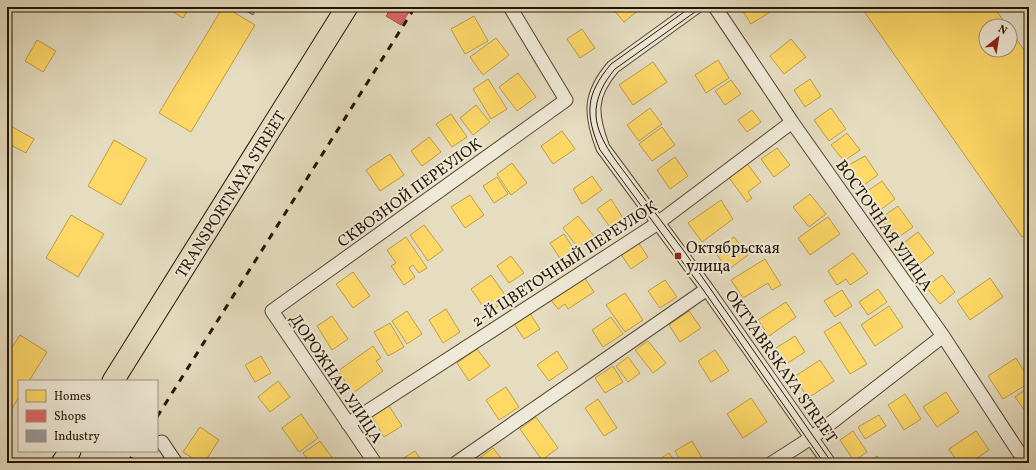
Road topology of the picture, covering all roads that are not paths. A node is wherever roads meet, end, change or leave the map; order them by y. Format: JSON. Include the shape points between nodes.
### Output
{"nodes":[{"id":1,"x":347,"y":7,"type":"edge"},
{"id":2,"x":510,"y":7,"type":"edge"},
{"id":3,"x":696,"y":7,"type":"edge"},
{"id":4,"x":715,"y":7,"type":"edge"},
{"id":5,"x":792,"y":122,"type":"junction"},
{"id":6,"x":658,"y":223,"type":"junction"},
{"id":7,"x":707,"y":289,"type":"junction"},
{"id":8,"x":272,"y":311,"type":"joint"},
{"id":9,"x":943,"y":336,"type":"junction"},
{"id":10,"x":114,"y":380,"type":"edge"},
{"id":11,"x":348,"y":424,"type":"junction"},
{"id":12,"x":812,"y":438,"type":"junction"},
{"id":13,"x":162,"y":442,"type":"dead end"},
{"id":14,"x":69,"y":452,"type":"edge"},
{"id":15,"x":62,"y":463,"type":"edge"},
{"id":16,"x":176,"y":463,"type":"edge"},
{"id":17,"x":374,"y":463,"type":"edge"},
{"id":18,"x":456,"y":463,"type":"edge"},
{"id":19,"x":772,"y":463,"type":"edge"},
{"id":20,"x":828,"y":463,"type":"edge"},
{"id":21,"x":1026,"y":463,"type":"edge"}],
"edges":[{"from":1,"to":10,"type":"main road","name":"TRANSPORTNAYA STREET"},
{"from":2,"to":8,"type":"street","name":"СКВОЗНОЙ ПЕРЕУЛОК","via":[[566,100]]},
{"from":3,"to":6,"type":"street","name":"OKTYABRSKAYA STREET","via":[[613,66],[604,78],[594,100],[593,116],[603,148]]},
{"from":4,"to":5,"type":"street","name":"ВОСТОЧНАЯ УЛИЦА"},
{"from":5,"to":6,"type":"street","name":"2-Й ЦВЕТОЧНЫЙ ПЕРЕУЛОК"},
{"from":5,"to":9,"type":"street","name":"ВОСТОЧНАЯ УЛИЦА"},
{"from":6,"to":7,"type":"street","name":"OKTYABRSKAYA STREET"},
{"from":6,"to":11,"type":"street","name":"2-Й ЦВЕТОЧНЫЙ ПЕРЕУЛОК"},
{"from":7,"to":12,"type":"street","name":"OKTYABRSKAYA STREET"},
{"from":7,"to":18,"type":"street"},
{"from":8,"to":11,"type":"street","name":"ДОРОЖНАЯ УЛИЦА"},
{"from":9,"to":12,"type":"street"},
{"from":9,"to":21,"type":"street","name":"ВОСТОЧНАЯ УЛИЦА"},
{"from":11,"to":17,"type":"street","name":"ДОРОЖНАЯ УЛИЦА"},
{"from":12,"to":19,"type":"street"},
{"from":12,"to":20,"type":"street","name":"OKTYABRSKAYA STREET"},
{"from":13,"to":16,"type":"street"},
{"from":14,"to":15,"type":"main road"}]}
